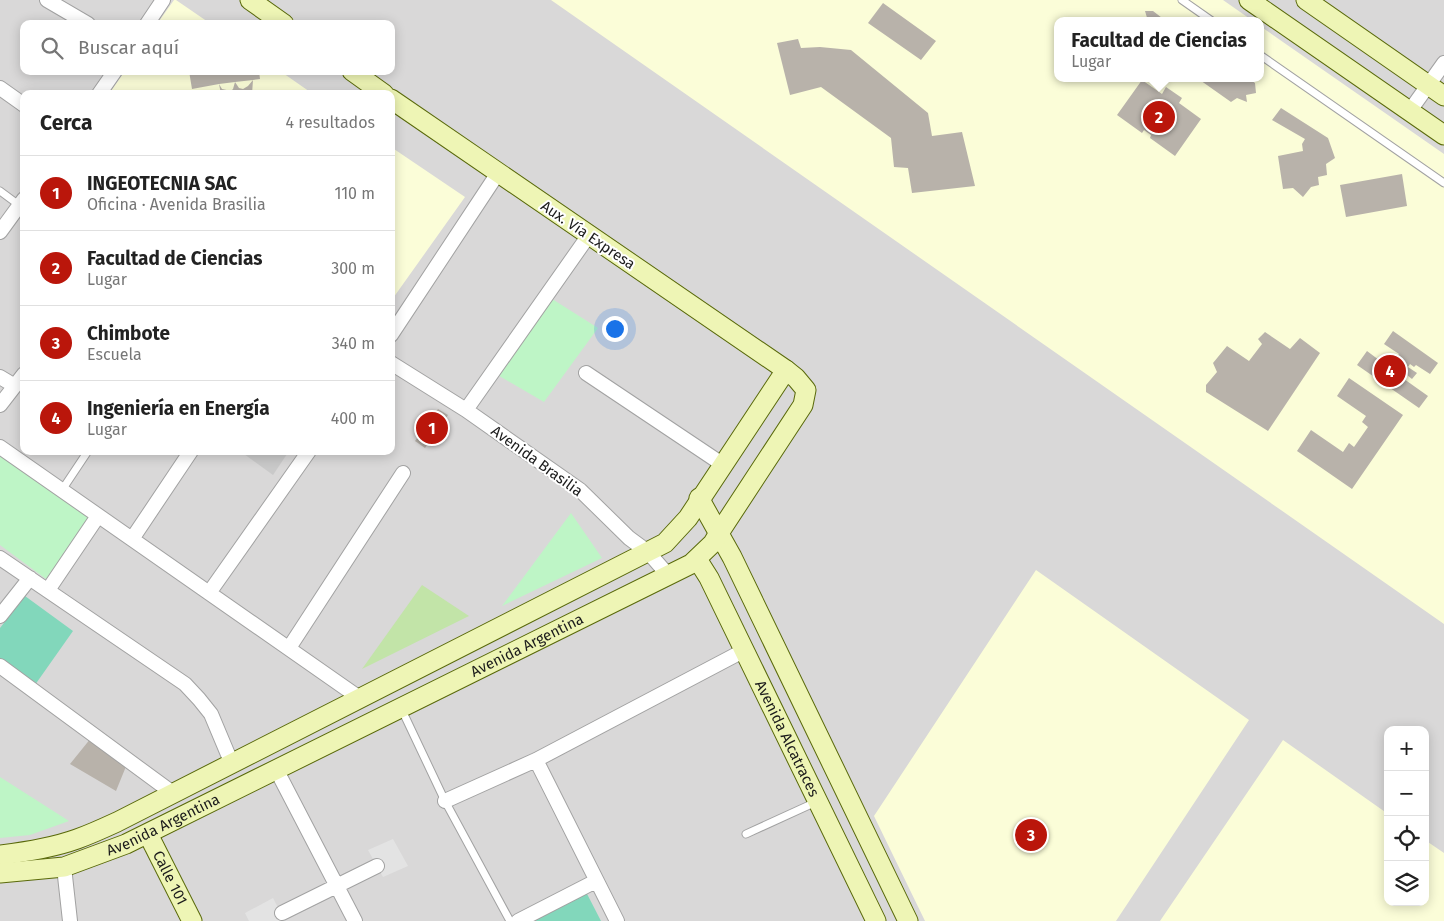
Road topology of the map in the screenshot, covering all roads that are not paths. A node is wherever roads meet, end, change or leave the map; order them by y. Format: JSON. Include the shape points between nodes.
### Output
{"nodes":[{"id":1,"x":48,"y":0,"type":"edge"},
{"id":2,"x":163,"y":0,"type":"edge"},
{"id":3,"x":250,"y":0,"type":"edge"},
{"id":4,"x":1182,"y":0,"type":"edge"},
{"id":5,"x":1249,"y":0,"type":"edge"},
{"id":6,"x":1306,"y":0,"type":"edge"},
{"id":7,"x":1206,"y":17,"type":"edge"},
{"id":8,"x":81,"y":20,"type":"edge"},
{"id":9,"x":150,"y":20,"type":"edge"},
{"id":10,"x":278,"y":20,"type":"edge"},
{"id":11,"x":1264,"y":58,"type":"edge"},
{"id":12,"x":1444,"y":63,"type":"edge"},
{"id":13,"x":112,"y":75,"type":"edge"},
{"id":14,"x":358,"y":75,"type":"edge"},
{"id":15,"x":1427,"y":84,"type":"junction"},
{"id":16,"x":0,"y":88,"type":"edge"},
{"id":17,"x":102,"y":90,"type":"edge"},
{"id":18,"x":378,"y":90,"type":"edge"},
{"id":19,"x":1444,"y":96,"type":"edge"},
{"id":20,"x":20,"y":101,"type":"edge"},
{"id":21,"x":395,"y":102,"type":"edge"},
{"id":22,"x":1409,"y":112,"type":"junction"},
{"id":23,"x":1444,"y":135,"type":"edge"},
{"id":24,"x":498,"y":174,"type":"junction"},
{"id":25,"x":1444,"y":183,"type":"edge"},
{"id":26,"x":0,"y":191,"type":"edge"},
{"id":27,"x":20,"y":201,"type":"edge"},
{"id":28,"x":20,"y":205,"type":"edge"},
{"id":29,"x":0,"y":232,"type":"edge"},
{"id":30,"x":589,"y":235,"type":"junction"},
{"id":31,"x":395,"y":329,"type":"edge"},
{"id":32,"x":395,"y":366,"type":"edge"},
{"id":33,"x":786,"y":370,"type":"junction"},
{"id":34,"x":586,"y":373,"type":"dead end"},
{"id":35,"x":0,"y":377,"type":"edge"},
{"id":36,"x":20,"y":379,"type":"edge"},
{"id":37,"x":15,"y":386,"type":"junction"},
{"id":38,"x":0,"y":405,"type":"edge"},
{"id":39,"x":466,"y":410,"type":"junction"},
{"id":40,"x":0,"y":447,"type":"edge"},
{"id":41,"x":85,"y":455,"type":"edge"},
{"id":42,"x":188,"y":455,"type":"edge"},
{"id":43,"x":306,"y":455,"type":"edge"},
{"id":44,"x":722,"y":464,"type":"junction"},
{"id":45,"x":403,"y":473,"type":"dead end"},
{"id":46,"x":62,"y":490,"type":"junction"},
{"id":47,"x":699,"y":498,"type":"junction"},
{"id":48,"x":98,"y":516,"type":"junction"},
{"id":49,"x":719,"y":533,"type":"junction"},
{"id":50,"x":132,"y":539,"type":"junction"},
{"id":51,"x":648,"y":552,"type":"junction"},
{"id":52,"x":0,"y":558,"type":"edge"},
{"id":53,"x":697,"y":559,"type":"junction"},
{"id":54,"x":668,"y":575,"type":"junction"},
{"id":55,"x":30,"y":578,"type":"junction"},
{"id":56,"x":48,"y":590,"type":"junction"},
{"id":57,"x":209,"y":592,"type":"junction"},
{"id":58,"x":0,"y":616,"type":"edge"},
{"id":59,"x":289,"y":648,"type":"junction"},
{"id":60,"x":743,"y":651,"type":"junction"},
{"id":61,"x":0,"y":666,"type":"edge"},
{"id":62,"x":361,"y":699,"type":"junction"},
{"id":63,"x":401,"y":708,"type":"junction"},
{"id":64,"x":536,"y":760,"type":"junction"},
{"id":65,"x":232,"y":764,"type":"junction"},
{"id":66,"x":276,"y":769,"type":"junction"},
{"id":67,"x":214,"y":773,"type":"junction"},
{"id":68,"x":174,"y":794,"type":"junction"},
{"id":69,"x":226,"y":794,"type":"junction"},
{"id":70,"x":445,"y":801,"type":"junction"},
{"id":71,"x":817,"y":801,"type":"junction"},
{"id":72,"x":147,"y":807,"type":"junction"},
{"id":73,"x":118,"y":822,"type":"junction"},
{"id":74,"x":153,"y":832,"type":"junction"},
{"id":75,"x":746,"y":834,"type":"dead end"},
{"id":76,"x":126,"y":844,"type":"junction"},
{"id":77,"x":0,"y":855,"type":"edge"},
{"id":78,"x":377,"y":866,"type":"dead end"},
{"id":79,"x":64,"y":867,"type":"junction"},
{"id":80,"x":0,"y":873,"type":"edge"},
{"id":81,"x":596,"y":881,"type":"junction"},
{"id":82,"x":338,"y":886,"type":"junction"},
{"id":83,"x":282,"y":913,"type":"dead end"},
{"id":84,"x":189,"y":919,"type":"edge"},
{"id":85,"x":70,"y":921,"type":"edge"},
{"id":86,"x":355,"y":921,"type":"edge"},
{"id":87,"x":510,"y":921,"type":"edge"},
{"id":88,"x":518,"y":921,"type":"edge"},
{"id":89,"x":616,"y":921,"type":"edge"},
{"id":90,"x":876,"y":921,"type":"edge"},
{"id":91,"x":908,"y":921,"type":"edge"}],
"edges":[{"from":1,"to":8,"type":"street"},
{"from":2,"to":9,"type":"street"},
{"from":3,"to":10,"type":"main road"},
{"from":4,"to":7,"type":"lane"},
{"from":5,"to":22,"type":"main road"},
{"from":6,"to":15,"type":"main road"},
{"from":11,"to":25,"type":"lane"},
{"from":12,"to":15,"type":"street"},
{"from":13,"to":17,"type":"street"},
{"from":14,"to":18,"type":"main road"},
{"from":15,"to":19,"type":"main road"},
{"from":15,"to":22,"type":"street"},
{"from":16,"to":20,"type":"street"},
{"from":21,"to":24,"type":"main road","name":"Aux. Vía Expresa"},
{"from":22,"to":23,"type":"main road"},
{"from":24,"to":30,"type":"main road","name":"Aux. Vía Expresa"},
{"from":24,"to":31,"type":"street"},
{"from":26,"to":27,"type":"lane"},
{"from":28,"to":29,"type":"street"},
{"from":30,"to":33,"type":"main road","name":"Aux. Vía Expresa"},
{"from":30,"to":39,"type":"street"},
{"from":32,"to":39,"type":"street","name":"Avenida Brasilia"},
{"from":33,"to":44,"type":"main road"},
{"from":33,"to":49,"type":"main road","name":"Avenida Argentina","via":[[806,390],[803,405]]},
{"from":34,"to":44,"type":"street"},
{"from":35,"to":37,"type":"street"},
{"from":36,"to":37,"type":"street"},
{"from":37,"to":38,"type":"street"},
{"from":39,"to":51,"type":"street","name":"Avenida Brasilia","via":[[580,490]]},
{"from":40,"to":46,"type":"street"},
{"from":41,"to":46,"type":"lane"},
{"from":42,"to":50,"type":"street"},
{"from":43,"to":57,"type":"street"},
{"from":44,"to":47,"type":"main road"},
{"from":45,"to":59,"type":"street"},
{"from":46,"to":48,"type":"street"},
{"from":47,"to":49,"type":"main road"},
{"from":47,"to":51,"type":"main road","name":"Avenida Argentina","via":[[688,518],[665,543]]},
{"from":48,"to":50,"type":"street"},
{"from":48,"to":56,"type":"street"},
{"from":49,"to":53,"type":"main road","name":"Avenida Argentina"},
{"from":49,"to":91,"type":"main road"},
{"from":50,"to":57,"type":"street"},
{"from":51,"to":54,"type":"street","name":"Avenida Brasilia"},
{"from":51,"to":62,"type":"main road","name":"Avenida Argentina"},
{"from":52,"to":55,"type":"street"},
{"from":53,"to":54,"type":"main road","name":"Avenida Argentina"},
{"from":53,"to":60,"type":"main road","name":"Avenida Alcatraces"},
{"from":54,"to":63,"type":"main road","name":"Avenida Argentina"},
{"from":55,"to":56,"type":"street"},
{"from":55,"to":58,"type":"street"},
{"from":56,"to":65,"type":"street","via":[[185,684],[211,714]]},
{"from":57,"to":59,"type":"street"},
{"from":59,"to":62,"type":"street"},
{"from":60,"to":64,"type":"street"},
{"from":60,"to":71,"type":"main road","name":"Avenida Alcatraces"},
{"from":61,"to":68,"type":"street"},
{"from":62,"to":65,"type":"main road","name":"Avenida Argentina"},
{"from":63,"to":66,"type":"main road","name":"Avenida Argentina"},
{"from":63,"to":70,"type":"lane"},
{"from":64,"to":70,"type":"street"},
{"from":64,"to":81,"type":"street"},
{"from":65,"to":67,"type":"main road","name":"Avenida Argentina"},
{"from":66,"to":69,"type":"main road","name":"Avenida Argentina"},
{"from":66,"to":82,"type":"street"},
{"from":67,"to":68,"type":"main road","name":"Avenida Argentina"},
{"from":67,"to":69,"type":"main road"},
{"from":68,"to":72,"type":"main road","name":"Avenida Argentina"},
{"from":69,"to":74,"type":"main road","name":"Avenida Argentina"},
{"from":70,"to":87,"type":"lane"},
{"from":71,"to":75,"type":"lane"},
{"from":71,"to":90,"type":"main road","name":"Avenida Alcatraces"},
{"from":72,"to":73,"type":"main road","name":"Avenida Argentina"},
{"from":72,"to":74,"type":"main road","name":"Calle 101"},
{"from":73,"to":76,"type":"main road"},
{"from":73,"to":77,"type":"main road","name":"Avenida Argentina","via":[[61,844]]},
{"from":74,"to":76,"type":"main road","name":"Avenida Argentina"},
{"from":74,"to":84,"type":"main road","name":"Calle 101"},
{"from":76,"to":79,"type":"main road","name":"Avenida Argentina"},
{"from":78,"to":82,"type":"street"},
{"from":79,"to":80,"type":"main road","name":"Avenida Argentina"},
{"from":79,"to":85,"type":"street"},
{"from":81,"to":88,"type":"street"},
{"from":81,"to":89,"type":"street"},
{"from":82,"to":83,"type":"street"},
{"from":82,"to":86,"type":"street"}]}
